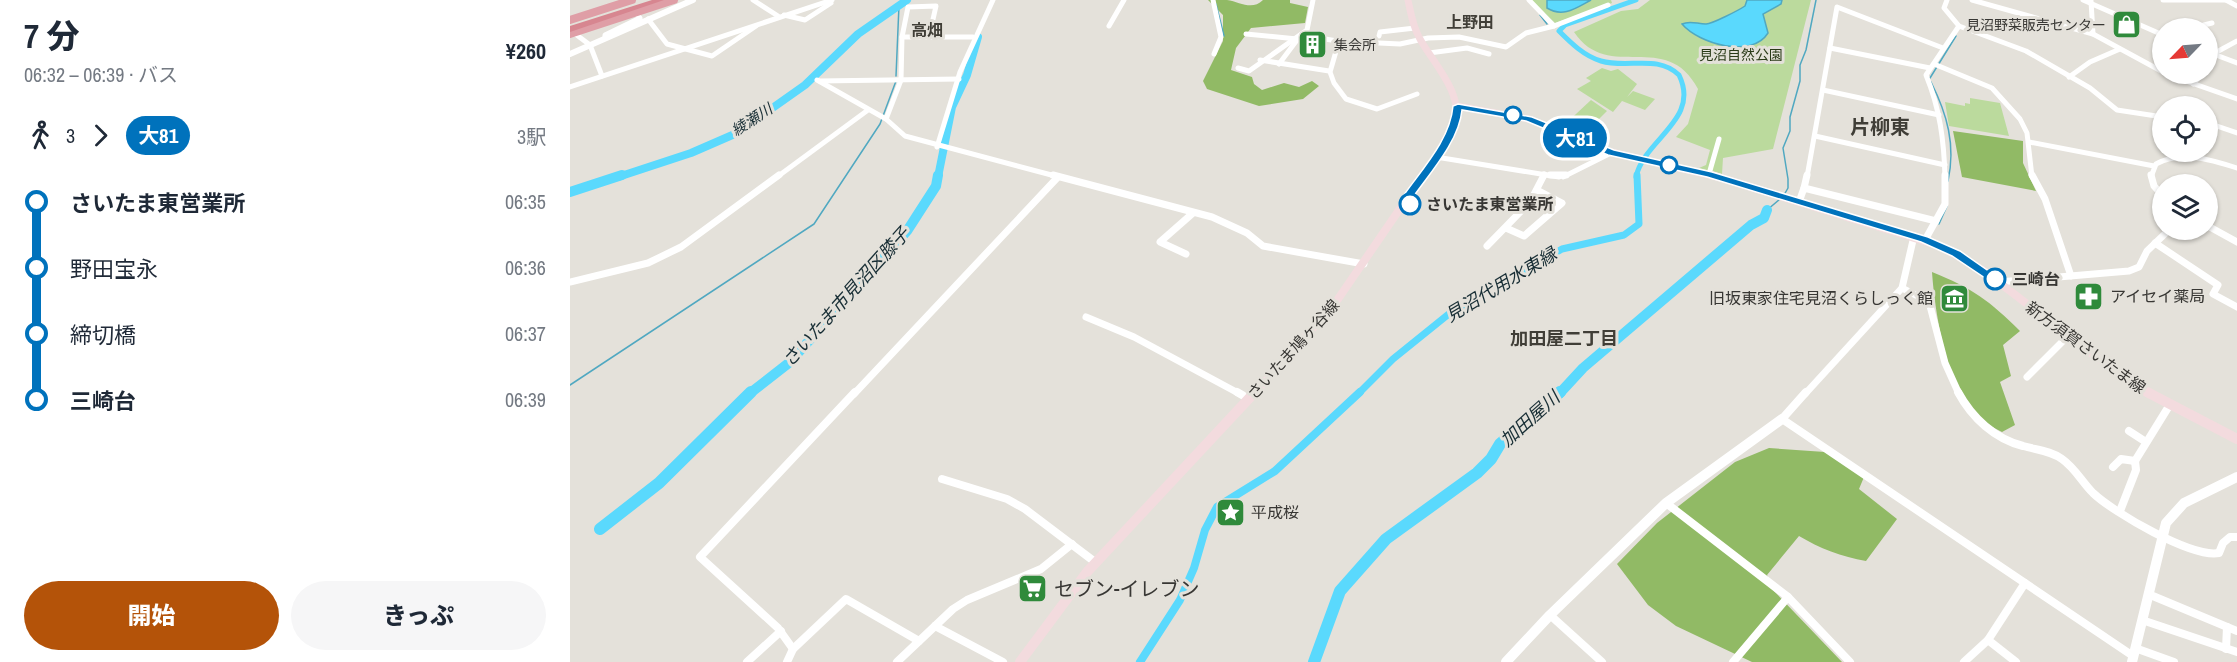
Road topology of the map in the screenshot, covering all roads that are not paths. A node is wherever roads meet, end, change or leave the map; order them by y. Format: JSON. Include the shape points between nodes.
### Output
{"nodes":[{"id":1,"x":631,"y":0,"type":"edge"},
{"id":2,"x":646,"y":0,"type":"edge"},
{"id":3,"x":660,"y":0,"type":"edge"},
{"id":4,"x":674,"y":0,"type":"edge"},
{"id":5,"x":693,"y":0,"type":"edge"},
{"id":6,"x":753,"y":0,"type":"edge"},
{"id":7,"x":833,"y":0,"type":"edge"},
{"id":8,"x":993,"y":0,"type":"edge"},
{"id":9,"x":1124,"y":0,"type":"edge"},
{"id":10,"x":1213,"y":0,"type":"edge"},
{"id":11,"x":1313,"y":0,"type":"edge"},
{"id":12,"x":1408,"y":0,"type":"edge"},
{"id":13,"x":1528,"y":0,"type":"edge"},
{"id":14,"x":1947,"y":0,"type":"edge"},
{"id":15,"x":1972,"y":0,"type":"edge"},
{"id":16,"x":2083,"y":0,"type":"edge"},
{"id":17,"x":2163,"y":0,"type":"edge"},
{"id":18,"x":2226,"y":0,"type":"edge"},
{"id":19,"x":2091,"y":2,"type":"edge"},
{"id":20,"x":1608,"y":5,"type":"dead end"},
{"id":21,"x":2237,"y":6,"type":"edge"},
{"id":22,"x":780,"y":15,"type":"junction"},
{"id":23,"x":638,"y":16,"type":"dead end"},
{"id":24,"x":648,"y":19,"type":"junction"},
{"id":25,"x":570,"y":20,"type":"edge"},
{"id":26,"x":766,"y":20,"type":"junction"},
{"id":27,"x":1109,"y":26,"type":"dead end"},
{"id":28,"x":1554,"y":26,"type":"junction"},
{"id":29,"x":1959,"y":26,"type":"junction"},
{"id":30,"x":1415,"y":28,"type":"junction"},
{"id":31,"x":571,"y":30,"type":"edge"},
{"id":32,"x":2152,"y":30,"type":"edge"},
{"id":33,"x":1246,"y":33,"type":"dead end"},
{"id":34,"x":2093,"y":34,"type":"junction"},
{"id":35,"x":1379,"y":36,"type":"dead end"},
{"id":36,"x":902,"y":37,"type":"junction"},
{"id":37,"x":929,"y":37,"type":"junction"},
{"id":38,"x":973,"y":37,"type":"junction"},
{"id":39,"x":1299,"y":37,"type":"junction"},
{"id":40,"x":605,"y":38,"type":"junction"},
{"id":41,"x":1420,"y":39,"type":"junction"},
{"id":42,"x":1467,"y":39,"type":"junction"},
{"id":43,"x":1339,"y":41,"type":"junction"},
{"id":44,"x":2237,"y":41,"type":"edge"},
{"id":45,"x":590,"y":45,"type":"junction"},
{"id":46,"x":684,"y":48,"type":"junction"},
{"id":47,"x":1467,"y":48,"type":"junction"},
{"id":48,"x":1830,"y":48,"type":"junction"},
{"id":49,"x":1943,"y":48,"type":"junction"},
{"id":50,"x":2120,"y":49,"type":"junction"},
{"id":51,"x":2218,"y":50,"type":"edge"},
{"id":52,"x":1429,"y":53,"type":"junction"},
{"id":53,"x":570,"y":54,"type":"edge"},
{"id":54,"x":1214,"y":54,"type":"dead end"},
{"id":55,"x":1489,"y":54,"type":"dead end"},
{"id":56,"x":2218,"y":56,"type":"edge"},
{"id":57,"x":1260,"y":60,"type":"junction"},
{"id":58,"x":2237,"y":63,"type":"edge"},
{"id":59,"x":1279,"y":64,"type":"junction"},
{"id":60,"x":1932,"y":66,"type":"junction"},
{"id":61,"x":2152,"y":66,"type":"edge"},
{"id":62,"x":1238,"y":68,"type":"dead end"},
{"id":63,"x":1329,"y":71,"type":"junction"},
{"id":64,"x":602,"y":76,"type":"junction"},
{"id":65,"x":2068,"y":77,"type":"junction"},
{"id":66,"x":901,"y":80,"type":"junction"},
{"id":67,"x":959,"y":80,"type":"junction"},
{"id":68,"x":2193,"y":84,"type":"edge"},
{"id":69,"x":570,"y":87,"type":"edge"},
{"id":70,"x":1823,"y":90,"type":"junction"},
{"id":71,"x":1417,"y":94,"type":"dead end"},
{"id":72,"x":2237,"y":99,"type":"edge"},
{"id":73,"x":1458,"y":106,"type":"junction"},
{"id":74,"x":868,"y":110,"type":"junction"},
{"id":75,"x":1939,"y":115,"type":"junction"},
{"id":76,"x":2152,"y":115,"type":"edge"},
{"id":77,"x":884,"y":119,"type":"junction"},
{"id":78,"x":2218,"y":126,"type":"edge"},
{"id":79,"x":2237,"y":133,"type":"edge"},
{"id":80,"x":1815,"y":136,"type":"junction"},
{"id":81,"x":1719,"y":139,"type":"dead end"},
{"id":82,"x":2029,"y":142,"type":"junction"},
{"id":83,"x":940,"y":147,"type":"junction"},
{"id":84,"x":1611,"y":153,"type":"junction"},
{"id":85,"x":1436,"y":157,"type":"junction"},
{"id":86,"x":1945,"y":165,"type":"junction"},
{"id":87,"x":2154,"y":166,"type":"junction"},
{"id":88,"x":2237,"y":168,"type":"edge"},
{"id":89,"x":1545,"y":174,"type":"junction"},
{"id":90,"x":1709,"y":174,"type":"junction"},
{"id":91,"x":2152,"y":174,"type":"edge"},
{"id":92,"x":1057,"y":178,"type":"junction"},
{"id":93,"x":1804,"y":188,"type":"junction"},
{"id":94,"x":1537,"y":190,"type":"junction"},
{"id":95,"x":1799,"y":202,"type":"junction"},
{"id":96,"x":1192,"y":213,"type":"junction"},
{"id":97,"x":1936,"y":220,"type":"junction"},
{"id":98,"x":1506,"y":228,"type":"junction"},
{"id":99,"x":2218,"y":232,"type":"edge"},
{"id":100,"x":1914,"y":236,"type":"junction"},
{"id":101,"x":1925,"y":240,"type":"junction"},
{"id":102,"x":2158,"y":240,"type":"edge"},
{"id":103,"x":2237,"y":242,"type":"edge"},
{"id":104,"x":2155,"y":243,"type":"junction"},
{"id":105,"x":1487,"y":246,"type":"dead end"},
{"id":106,"x":1186,"y":254,"type":"dead end"},
{"id":107,"x":1364,"y":264,"type":"junction"},
{"id":108,"x":2071,"y":276,"type":"junction"},
{"id":109,"x":570,"y":282,"type":"edge"},
{"id":110,"x":1999,"y":282,"type":"junction"},
{"id":111,"x":1902,"y":288,"type":"junction"},
{"id":112,"x":2237,"y":308,"type":"edge"},
{"id":113,"x":1086,"y":317,"type":"dead end"},
{"id":114,"x":2067,"y":337,"type":"junction"},
{"id":115,"x":2027,"y":377,"type":"dead end"},
{"id":116,"x":1249,"y":399,"type":"junction"},
{"id":117,"x":2169,"y":406,"type":"junction"},
{"id":118,"x":1782,"y":419,"type":"junction"},
{"id":119,"x":2129,"y":431,"type":"dead end"},
{"id":120,"x":2237,"y":439,"type":"edge"},
{"id":121,"x":2146,"y":442,"type":"junction"},
{"id":122,"x":2135,"y":461,"type":"junction"},
{"id":123,"x":2113,"y":467,"type":"dead end"},
{"id":124,"x":2237,"y":477,"type":"edge"},
{"id":125,"x":942,"y":479,"type":"dead end"},
{"id":126,"x":1666,"y":503,"type":"junction"},
{"id":127,"x":2120,"y":511,"type":"junction"},
{"id":128,"x":2163,"y":534,"type":"junction"},
{"id":129,"x":2237,"y":537,"type":"edge"},
{"id":130,"x":1072,"y":544,"type":"junction"},
{"id":131,"x":1095,"y":562,"type":"junction"},
{"id":132,"x":2025,"y":583,"type":"junction"},
{"id":133,"x":2148,"y":594,"type":"junction"},
{"id":134,"x":1788,"y":597,"type":"junction"},
{"id":135,"x":1550,"y":615,"type":"junction"},
{"id":136,"x":2142,"y":620,"type":"junction"},
{"id":137,"x":935,"y":626,"type":"junction"},
{"id":138,"x":2227,"y":627,"type":"junction"},
{"id":139,"x":781,"y":631,"type":"junction"},
{"id":140,"x":2237,"y":631,"type":"edge"},
{"id":141,"x":919,"y":640,"type":"junction"},
{"id":142,"x":1988,"y":640,"type":"junction"},
{"id":143,"x":793,"y":649,"type":"junction"},
{"id":144,"x":2226,"y":649,"type":"junction"},
{"id":145,"x":2237,"y":652,"type":"edge"},
{"id":146,"x":2133,"y":655,"type":"edge"},
{"id":147,"x":747,"y":662,"type":"edge"},
{"id":148,"x":787,"y":662,"type":"edge"},
{"id":149,"x":897,"y":662,"type":"edge"},
{"id":150,"x":1003,"y":662,"type":"edge"},
{"id":151,"x":1020,"y":662,"type":"edge"},
{"id":152,"x":1506,"y":662,"type":"edge"},
{"id":153,"x":1602,"y":662,"type":"edge"},
{"id":154,"x":1733,"y":662,"type":"edge"},
{"id":155,"x":1850,"y":662,"type":"edge"},
{"id":156,"x":1964,"y":662,"type":"edge"},
{"id":157,"x":2016,"y":662,"type":"edge"},
{"id":158,"x":2174,"y":662,"type":"edge"}],
"edges":[{"from":1,"to":25,"type":"highway"},
{"from":2,"to":31,"type":"highway"},
{"from":3,"to":31,"type":"highway"},
{"from":4,"to":31,"type":"highway"},
{"from":5,"to":24,"type":"street"},
{"from":6,"to":22,"type":"street"},
{"from":7,"to":22,"type":"street"},
{"from":7,"to":22,"type":"street","via":[[805,20]]},
{"from":8,"to":38,"type":"street"},
{"from":9,"to":27,"type":"street"},
{"from":10,"to":54,"type":"street","via":[[1221,37]]},
{"from":11,"to":39,"type":"street","via":[[1310,22]]},
{"from":12,"to":30,"type":"main road"},
{"from":13,"to":28,"type":"street"},
{"from":14,"to":29,"type":"street","via":[[1944,8]]},
{"from":15,"to":34,"type":"street"},
{"from":16,"to":19,"type":"street"},
{"from":17,"to":18,"type":"street"},
{"from":18,"to":21,"type":"street"},
{"from":19,"to":32,"type":"street"},
{"from":19,"to":34,"type":"street"},
{"from":20,"to":28,"type":"street"},
{"from":22,"to":26,"type":"street"},
{"from":23,"to":40,"type":"street"},
{"from":24,"to":40,"type":"street"},
{"from":24,"to":46,"type":"street","via":[[667,44]]},
{"from":26,"to":46,"type":"street"},
{"from":26,"to":46,"type":"street","via":[[712,56]]},
{"from":28,"to":42,"type":"street","via":[[1526,33],[1506,47]]},
{"from":29,"to":49,"type":"street"},
{"from":29,"to":65,"type":"street","via":[[2026,51]]},
{"from":30,"to":35,"type":"street","via":[[1380,32]]},
{"from":30,"to":41,"type":"main road"},
{"from":31,"to":45,"type":"street"},
{"from":33,"to":39,"type":"street"},
{"from":34,"to":50,"type":"street"},
{"from":36,"to":37,"type":"street"},
{"from":36,"to":37,"type":"street","via":[[905,9],[936,6]]},
{"from":36,"to":66,"type":"street"},
{"from":37,"to":38,"type":"street"},
{"from":38,"to":67,"type":"street"},
{"from":39,"to":43,"type":"street"},
{"from":39,"to":57,"type":"street"},
{"from":39,"to":59,"type":"street"},
{"from":40,"to":45,"type":"street"},
{"from":41,"to":42,"type":"street"},
{"from":41,"to":43,"type":"street","via":[[1400,44]]},
{"from":41,"to":52,"type":"main road"},
{"from":42,"to":47,"type":"street"},
{"from":43,"to":63,"type":"street"},
{"from":44,"to":51,"type":"street"},
{"from":45,"to":53,"type":"street"},
{"from":45,"to":64,"type":"street"},
{"from":46,"to":64,"type":"street"},
{"from":47,"to":52,"type":"street"},
{"from":47,"to":55,"type":"street"},
{"from":48,"to":49,"type":"street","via":[[1837,7]]},
{"from":48,"to":60,"type":"street"},
{"from":48,"to":70,"type":"street"},
{"from":49,"to":60,"type":"street"},
{"from":50,"to":61,"type":"street"},
{"from":50,"to":65,"type":"street"},
{"from":52,"to":73,"type":"main road"},
{"from":56,"to":58,"type":"street"},
{"from":57,"to":59,"type":"street"},
{"from":57,"to":62,"type":"street","via":[[1249,71]]},
{"from":59,"to":63,"type":"street"},
{"from":60,"to":75,"type":"street","via":[[1926,75],[1927,82]]},
{"from":60,"to":82,"type":"street","via":[[1992,88],[2020,118]]},
{"from":63,"to":71,"type":"street","via":[[1332,84],[1346,99],[1372,109]]},
{"from":64,"to":69,"type":"street"},
{"from":65,"to":76,"type":"street","via":[[2090,88],[2117,110]]},
{"from":66,"to":67,"type":"street"},
{"from":66,"to":74,"type":"street","via":[[818,80]]},
{"from":66,"to":77,"type":"street"},
{"from":67,"to":83,"type":"street","via":[[949,101]]},
{"from":68,"to":72,"type":"street"},
{"from":70,"to":75,"type":"street"},
{"from":70,"to":80,"type":"street"},
{"from":73,"to":84,"type":"main road","name":"新方須賀さいたま線","via":[[1528,119]]},
{"from":73,"to":85,"type":"main road","name":"さいたま鳩ヶ谷線","via":[[1454,127]]},
{"from":74,"to":77,"type":"street"},
{"from":74,"to":109,"type":"street","via":[[681,247],[648,263]]},
{"from":75,"to":86,"type":"street"},
{"from":77,"to":83,"type":"street","via":[[898,133]]},
{"from":78,"to":79,"type":"street"},
{"from":80,"to":86,"type":"street"},
{"from":80,"to":93,"type":"street"},
{"from":81,"to":90,"type":"street"},
{"from":82,"to":87,"type":"street"},
{"from":82,"to":108,"type":"street","via":[[2031,174],[2054,220]]},
{"from":83,"to":92,"type":"street"},
{"from":84,"to":89,"type":"street","via":[[1568,176]]},
{"from":84,"to":90,"type":"main road","name":"新方須賀さいたま線"},
{"from":85,"to":89,"type":"street"},
{"from":85,"to":107,"type":"main road","name":"さいたま鳩ヶ谷線"},
{"from":86,"to":97,"type":"street","via":[[1945,204]]},
{"from":87,"to":88,"type":"street","via":[[2177,156]]},
{"from":87,"to":91,"type":"street"},
{"from":89,"to":94,"type":"street"},
{"from":90,"to":95,"type":"main road","name":"新方須賀さいたま線"},
{"from":92,"to":96,"type":"street"},
{"from":92,"to":139,"type":"street","via":[[700,557]]},
{"from":93,"to":95,"type":"street"},
{"from":93,"to":97,"type":"street"},
{"from":94,"to":98,"type":"street"},
{"from":94,"to":98,"type":"street","via":[[1562,203],[1524,236]]},
{"from":95,"to":100,"type":"main road","name":"新方須賀さいたま線"},
{"from":96,"to":106,"type":"street","via":[[1160,242]]},
{"from":96,"to":107,"type":"street","via":[[1212,217],[1247,233],[1263,246]]},
{"from":97,"to":101,"type":"street"},
{"from":98,"to":105,"type":"street"},
{"from":99,"to":103,"type":"street"},
{"from":100,"to":101,"type":"main road","name":"新方須賀さいたま線"},
{"from":100,"to":111,"type":"street"},
{"from":101,"to":110,"type":"main road","name":"新方須賀さいたま線","via":[[1970,262]]},
{"from":102,"to":104,"type":"street"},
{"from":104,"to":108,"type":"street","via":[[2135,269]]},
{"from":104,"to":112,"type":"street","via":[[2218,285],[2213,294]]},
{"from":107,"to":116,"type":"main road","name":"さいたま鳩ヶ谷線","via":[[1318,324]]},
{"from":108,"to":110,"type":"street"},
{"from":110,"to":114,"type":"main road","name":"新方須賀さいたま線"},
{"from":111,"to":118,"type":"street"},
{"from":111,"to":127,"type":"street","via":[[1929,302],[1938,350],[1970,413],[2009,442],[2063,459],[2091,492]]},
{"from":113,"to":116,"type":"street","via":[[1134,337]]},
{"from":114,"to":115,"type":"street"},
{"from":114,"to":117,"type":"main road","name":"新方須賀さいたま線"},
{"from":116,"to":131,"type":"main road","name":"さいたま鳩ヶ谷線"},
{"from":117,"to":120,"type":"main road","name":"新方須賀さいたま線"},
{"from":117,"to":121,"type":"street"},
{"from":118,"to":126,"type":"street"},
{"from":118,"to":132,"type":"street"},
{"from":119,"to":121,"type":"street"},
{"from":121,"to":122,"type":"street"},
{"from":122,"to":123,"type":"street","via":[[2121,459]]},
{"from":122,"to":127,"type":"street","via":[[2136,470]]},
{"from":124,"to":128,"type":"street","via":[[2177,509]]},
{"from":125,"to":130,"type":"street","via":[[1007,499]]},
{"from":126,"to":134,"type":"street"},
{"from":126,"to":135,"type":"street"},
{"from":127,"to":128,"type":"street"},
{"from":128,"to":129,"type":"street","via":[[2209,555],[2219,553],[2230,537]]},
{"from":128,"to":133,"type":"street"},
{"from":130,"to":131,"type":"street"},
{"from":130,"to":137,"type":"street","via":[[1041,569],[967,600]]},
{"from":131,"to":151,"type":"main road","name":"さいたま鳩ヶ谷線","via":[[1056,608]]},
{"from":132,"to":142,"type":"street"},
{"from":132,"to":146,"type":"street"},
{"from":133,"to":136,"type":"street"},
{"from":133,"to":138,"type":"street"},
{"from":134,"to":154,"type":"street"},
{"from":134,"to":155,"type":"street"},
{"from":135,"to":152,"type":"street"},
{"from":135,"to":153,"type":"street"},
{"from":136,"to":144,"type":"street"},
{"from":136,"to":146,"type":"street"},
{"from":137,"to":141,"type":"street"},
{"from":137,"to":150,"type":"street"},
{"from":138,"to":140,"type":"street"},
{"from":138,"to":144,"type":"street"},
{"from":139,"to":143,"type":"street"},
{"from":139,"to":147,"type":"street"},
{"from":141,"to":143,"type":"street","via":[[846,599]]},
{"from":141,"to":149,"type":"street"},
{"from":142,"to":156,"type":"street"},
{"from":142,"to":157,"type":"street"},
{"from":143,"to":148,"type":"street"},
{"from":144,"to":145,"type":"street"},
{"from":146,"to":158,"type":"street"}]}
